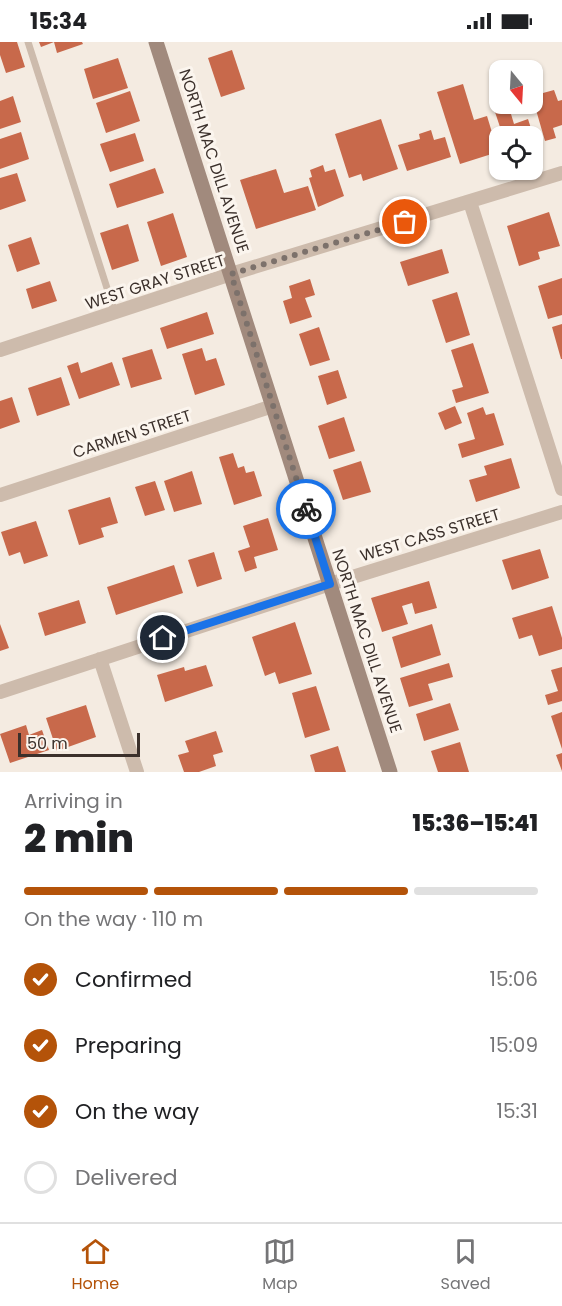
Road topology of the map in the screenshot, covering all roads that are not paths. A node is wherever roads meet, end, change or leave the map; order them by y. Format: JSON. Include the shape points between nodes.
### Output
{"nodes":[{"id":1,"x":28,"y":42,"type":"edge"},
{"id":2,"x":156,"y":42,"type":"edge"},
{"id":3,"x":562,"y":173,"type":"edge"},
{"id":4,"x":470,"y":202,"type":"junction"},
{"id":5,"x":231,"y":274,"type":"junction"},
{"id":6,"x":115,"y":312,"type":"junction"},
{"id":7,"x":0,"y":350,"type":"edge"},
{"id":8,"x":273,"y":406,"type":"junction"},
{"id":9,"x":562,"y":489,"type":"edge"},
{"id":10,"x":0,"y":495,"type":"edge"},
{"id":11,"x":562,"y":512,"type":"edge"},
{"id":12,"x":330,"y":584,"type":"junction"},
{"id":13,"x":100,"y":659,"type":"junction"},
{"id":14,"x":0,"y":692,"type":"edge"},
{"id":15,"x":137,"y":772,"type":"edge"},
{"id":16,"x":390,"y":772,"type":"edge"}],
"edges":[{"from":1,"to":6,"type":"lane"},
{"from":2,"to":5,"type":"street","name":"NORTH MAC DILL AVENUE"},
{"from":3,"to":4,"type":"street","name":"WEST GRAY STREET"},
{"from":4,"to":5,"type":"street","name":"WEST GRAY STREET"},
{"from":4,"to":9,"type":"street"},
{"from":5,"to":6,"type":"street","name":"WEST GRAY STREET"},
{"from":5,"to":8,"type":"street","name":"NORTH MAC DILL AVENUE"},
{"from":6,"to":7,"type":"street","name":"WEST GRAY STREET"},
{"from":8,"to":10,"type":"street","name":"CARMEN STREET"},
{"from":8,"to":12,"type":"street","name":"NORTH MAC DILL AVENUE"},
{"from":11,"to":12,"type":"street","name":"WEST CASS STREET"},
{"from":12,"to":13,"type":"street","name":"WEST CASS STREET"},
{"from":12,"to":16,"type":"street","name":"NORTH MAC DILL AVENUE"},
{"from":13,"to":14,"type":"street","name":"WEST CASS STREET"},
{"from":13,"to":15,"type":"street"}]}
